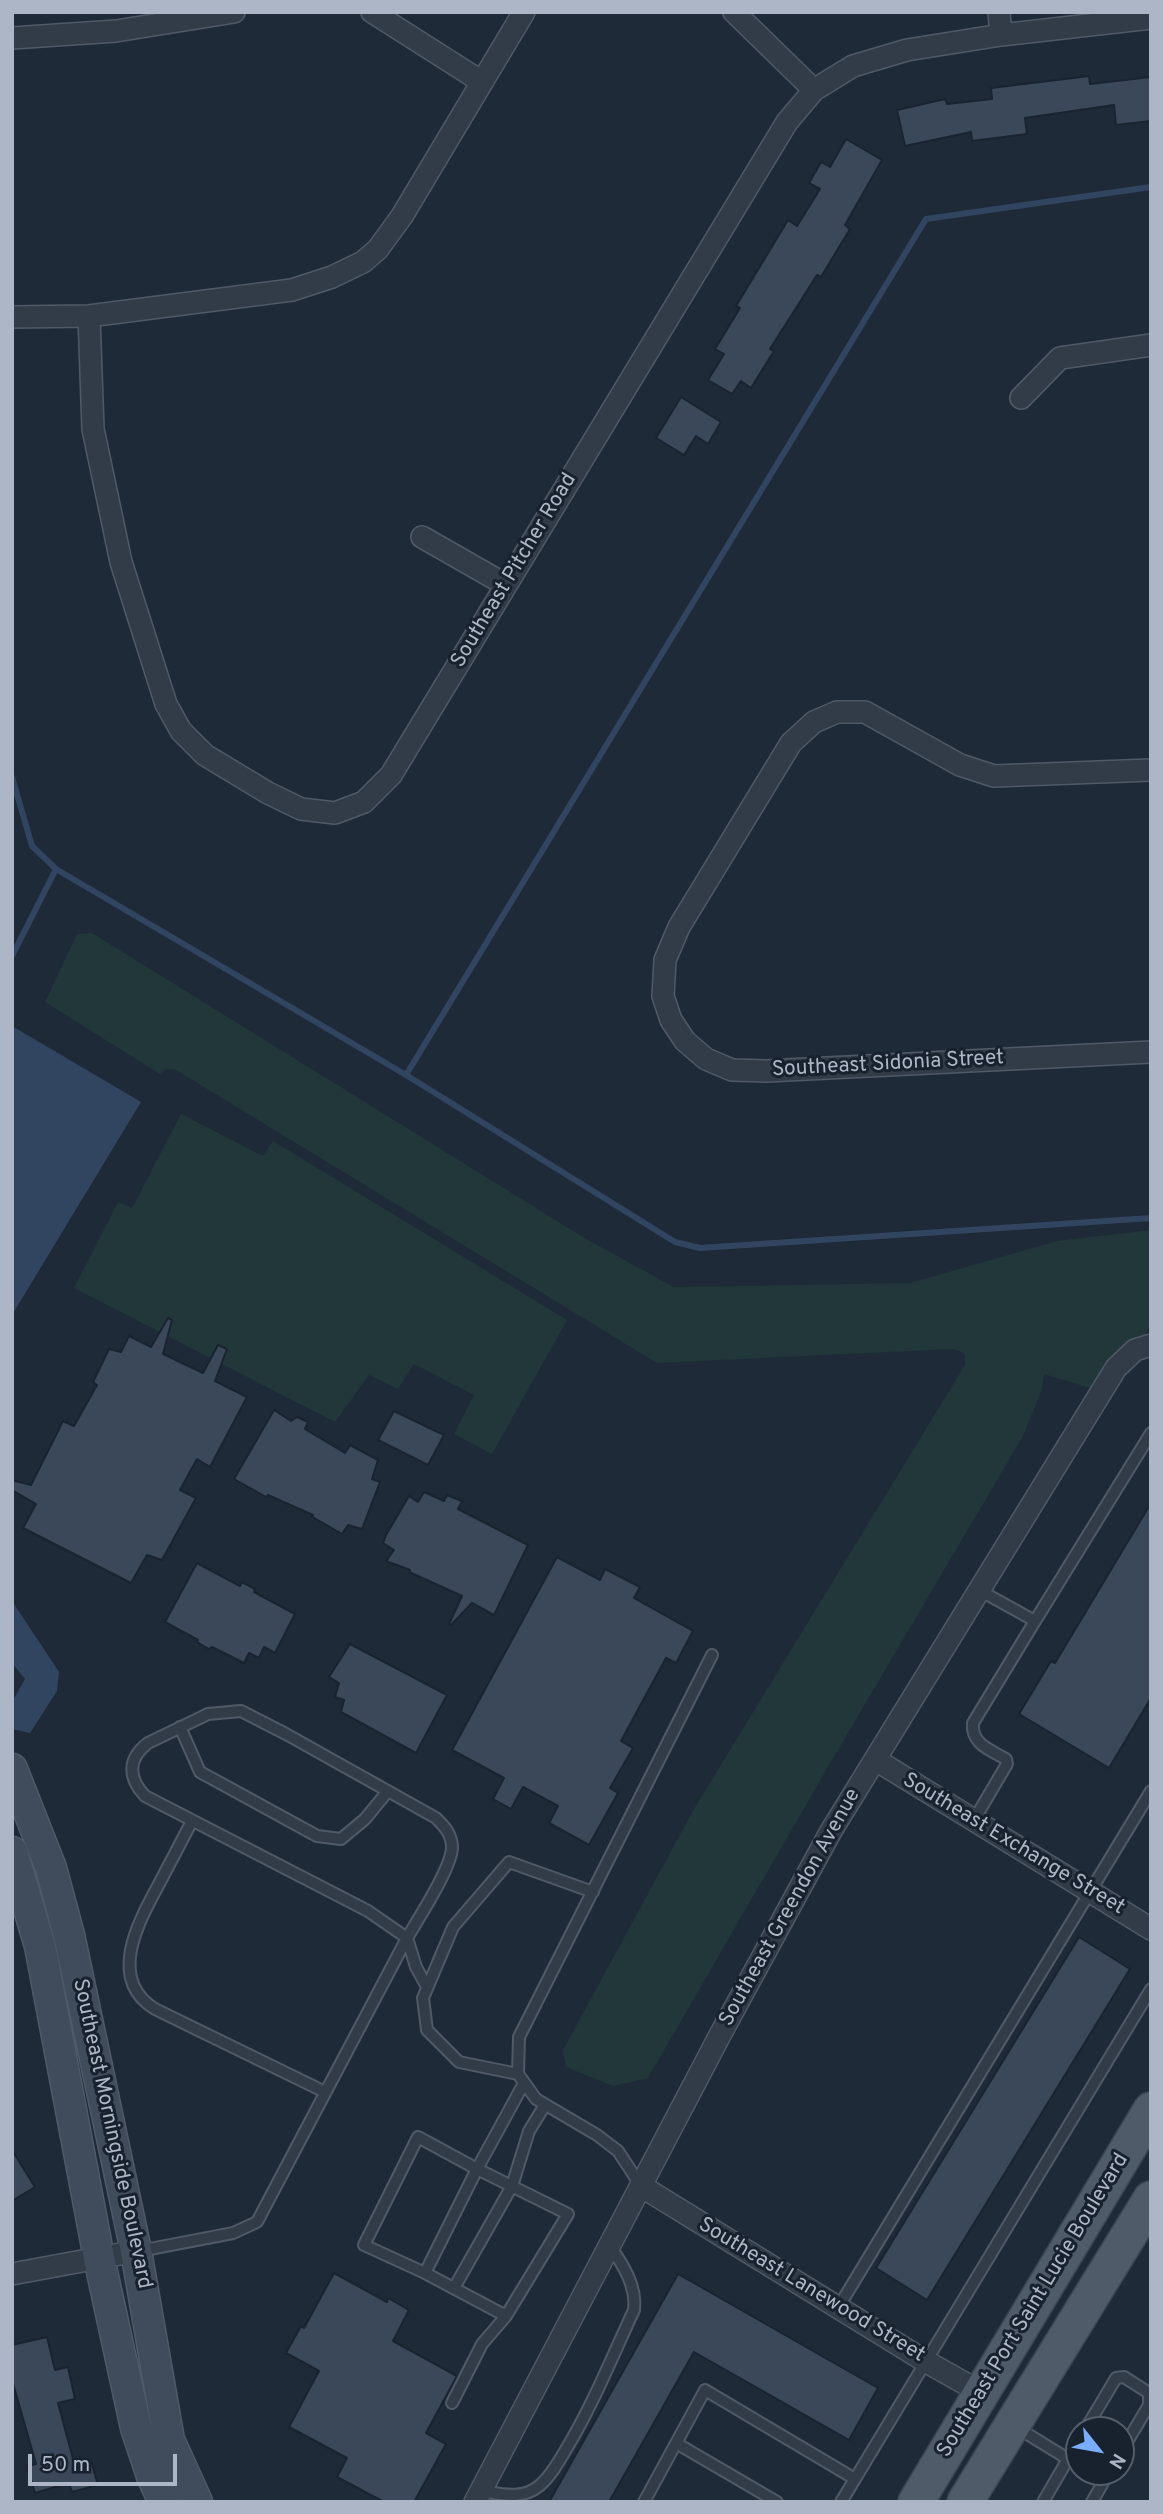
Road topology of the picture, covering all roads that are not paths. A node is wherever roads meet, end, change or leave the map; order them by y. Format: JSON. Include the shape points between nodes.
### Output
{"nodes":[{"id":1,"x":233,"y":12,"type":"edge"},
{"id":2,"x":372,"y":12,"type":"edge"},
{"id":3,"x":524,"y":12,"type":"edge"},
{"id":4,"x":734,"y":12,"type":"edge"},
{"id":5,"x":999,"y":12,"type":"edge"},
{"id":6,"x":1151,"y":18,"type":"edge"},
{"id":7,"x":1002,"y":35,"type":"junction"},
{"id":8,"x":12,"y":38,"type":"edge"},
{"id":9,"x":482,"y":82,"type":"junction"},
{"id":10,"x":814,"y":90,"type":"junction"},
{"id":11,"x":89,"y":316,"type":"junction"},
{"id":12,"x":12,"y":317,"type":"edge"},
{"id":13,"x":1151,"y":345,"type":"edge"},
{"id":14,"x":1021,"y":398,"type":"dead end"},
{"id":15,"x":422,"y":537,"type":"dead end"},
{"id":16,"x":506,"y":586,"type":"junction"},
{"id":17,"x":1151,"y":770,"type":"edge"},
{"id":18,"x":1151,"y":1052,"type":"edge"},
{"id":19,"x":1151,"y":1345,"type":"edge"},
{"id":20,"x":1151,"y":1433,"type":"edge"},
{"id":21,"x":979,"y":1590,"type":"junction"},
{"id":22,"x":1035,"y":1621,"type":"junction"},
{"id":23,"x":712,"y":1655,"type":"dead end"},
{"id":24,"x":180,"y":1727,"type":"junction"},
{"id":25,"x":876,"y":1760,"type":"junction"},
{"id":26,"x":12,"y":1769,"type":"edge"},
{"id":27,"x":388,"y":1791,"type":"junction"},
{"id":28,"x":1151,"y":1791,"type":"edge"},
{"id":29,"x":974,"y":1820,"type":"junction"},
{"id":30,"x":191,"y":1821,"type":"junction"},
{"id":31,"x":12,"y":1852,"type":"edge"},
{"id":32,"x":593,"y":1892,"type":"junction"},
{"id":33,"x":1092,"y":1892,"type":"junction"},
{"id":34,"x":1151,"y":1929,"type":"edge"},
{"id":35,"x":69,"y":1935,"type":"junction"},
{"id":36,"x":407,"y":1938,"type":"junction"},
{"id":37,"x":40,"y":1946,"type":"junction"},
{"id":38,"x":427,"y":1987,"type":"junction"},
{"id":39,"x":1151,"y":1989,"type":"edge"},
{"id":40,"x":521,"y":2079,"type":"junction"},
{"id":41,"x":325,"y":2092,"type":"junction"},
{"id":42,"x":545,"y":2105,"type":"junction"},
{"id":43,"x":1151,"y":2110,"type":"edge"},
{"id":44,"x":477,"y":2169,"type":"junction"},
{"id":45,"x":512,"y":2186,"type":"junction"},
{"id":46,"x":641,"y":2186,"type":"junction"},
{"id":47,"x":1151,"y":2199,"type":"edge"},
{"id":48,"x":610,"y":2246,"type":"junction"},
{"id":49,"x":136,"y":2251,"type":"junction"},
{"id":50,"x":99,"y":2258,"type":"junction"},
{"id":51,"x":425,"y":2273,"type":"junction"},
{"id":52,"x":12,"y":2274,"type":"edge"},
{"id":53,"x":454,"y":2288,"type":"junction"},
{"id":54,"x":838,"y":2308,"type":"junction"},
{"id":55,"x":506,"y":2316,"type":"junction"},
{"id":56,"x":925,"y":2361,"type":"junction"},
{"id":57,"x":982,"y":2393,"type":"junction"},
{"id":58,"x":452,"y":2403,"type":"dead end"},
{"id":59,"x":1093,"y":2416,"type":"edge"},
{"id":60,"x":1012,"y":2425,"type":"junction"},
{"id":61,"x":1135,"y":2428,"type":"edge"},
{"id":62,"x":676,"y":2443,"type":"junction"},
{"id":63,"x":1065,"y":2457,"type":"edge"},
{"id":64,"x":1065,"y":2464,"type":"edge"},
{"id":65,"x":855,"y":2479,"type":"junction"},
{"id":66,"x":1101,"y":2486,"type":"edge"},
{"id":67,"x":478,"y":2496,"type":"edge"},
{"id":68,"x":650,"y":2500,"type":"edge"},
{"id":69,"x":164,"y":2502,"type":"edge"},
{"id":70,"x":197,"y":2502,"type":"edge"},
{"id":71,"x":777,"y":2502,"type":"edge"},
{"id":72,"x":841,"y":2502,"type":"edge"},
{"id":73,"x":916,"y":2502,"type":"edge"},
{"id":74,"x":965,"y":2502,"type":"edge"},
{"id":75,"x":1043,"y":2502,"type":"edge"},
{"id":76,"x":1092,"y":2502,"type":"edge"}],
"edges":[{"from":1,"to":8,"type":"street","via":[[116,31]]},
{"from":2,"to":9,"type":"street"},
{"from":3,"to":9,"type":"street"},
{"from":4,"to":10,"type":"street"},
{"from":5,"to":7,"type":"street"},
{"from":6,"to":7,"type":"street","name":"Southeast Pitcher Road"},
{"from":7,"to":10,"type":"street","name":"Southeast Pitcher Road","via":[[907,50],[853,66]]},
{"from":9,"to":11,"type":"street","via":[[402,216],[363,262],[292,290]]},
{"from":10,"to":16,"type":"street","name":"Southeast Pitcher Road","via":[[788,122]]},
{"from":11,"to":12,"type":"street"},
{"from":11,"to":16,"type":"street","name":"Southeast Pitcher Road","via":[[93,429],[121,562],[166,704],[181,731],[205,755],[301,809],[335,813],[364,802],[391,775]]},
{"from":13,"to":14,"type":"street","via":[[1059,358]]},
{"from":15,"to":16,"type":"street"},
{"from":17,"to":18,"type":"street","name":"Southeast Sidonia Street","via":[[994,776],[960,765],[865,712],[837,712],[814,722],[791,743],[679,927],[665,960],[663,996],[685,1041],[706,1059],[732,1070]]},
{"from":19,"to":21,"type":"street","name":"Southeast Greendon Avenue","via":[[1135,1350],[1116,1368]]},
{"from":20,"to":22,"type":"lane"},
{"from":21,"to":22,"type":"lane"},
{"from":21,"to":25,"type":"street","name":"Southeast Greendon Avenue"},
{"from":22,"to":29,"type":"lane","via":[[973,1723],[976,1740],[1007,1764]]},
{"from":23,"to":32,"type":"lane"},
{"from":24,"to":27,"type":"lane","via":[[208,1714],[241,1711]]},
{"from":24,"to":27,"type":"lane","via":[[200,1772],[317,1836],[341,1839]]},
{"from":24,"to":30,"type":"lane","via":[[139,1749],[131,1768],[145,1796]]},
{"from":25,"to":29,"type":"street","name":"Southeast Exchange Street"},
{"from":25,"to":46,"type":"street","name":"Southeast Greendon Avenue","via":[[789,1906]]},
{"from":26,"to":35,"type":"street","name":"Southeast Morningside Boulevard","via":[[51,1868]]},
{"from":27,"to":36,"type":"lane","via":[[436,1818],[448,1830],[452,1845],[450,1860]]},
{"from":28,"to":33,"type":"lane"},
{"from":29,"to":33,"type":"street","name":"Southeast Exchange Street"},
{"from":30,"to":36,"type":"lane","via":[[368,1911]]},
{"from":30,"to":41,"type":"lane","via":[[136,1929],[130,1964],[138,1994],[155,2009]]},
{"from":31,"to":37,"type":"street","name":"Southeast Morningside Boulevard"},
{"from":32,"to":38,"type":"lane","via":[[509,1862],[453,1927]]},
{"from":32,"to":40,"type":"lane","via":[[519,2037]]},
{"from":33,"to":34,"type":"street","name":"Southeast Exchange Street"},
{"from":33,"to":54,"type":"lane"},
{"from":35,"to":37,"type":"street"},
{"from":35,"to":49,"type":"street","name":"Southeast Morningside Boulevard"},
{"from":36,"to":38,"type":"lane"},
{"from":36,"to":41,"type":"lane"},
{"from":37,"to":50,"type":"street","name":"Southeast Morningside Boulevard"},
{"from":38,"to":40,"type":"lane","via":[[423,1998],[427,2030],[459,2062]]},
{"from":39,"to":56,"type":"lane"},
{"from":40,"to":42,"type":"lane"},
{"from":40,"to":44,"type":"lane"},
{"from":41,"to":49,"type":"lane","via":[[257,2222],[233,2233]]},
{"from":42,"to":45,"type":"lane","via":[[529,2131]]},
{"from":42,"to":46,"type":"lane","via":[[618,2151]]},
{"from":43,"to":57,"type":"main road","name":"Southeast Port Saint Lucie Boulevard"},
{"from":44,"to":45,"type":"lane"},
{"from":44,"to":51,"type":"lane"},
{"from":44,"to":51,"type":"lane","via":[[418,2137],[364,2245]]},
{"from":45,"to":53,"type":"lane"},
{"from":45,"to":55,"type":"lane","via":[[568,2214]]},
{"from":46,"to":48,"type":"street","name":"Southeast Greendon Avenue"},
{"from":46,"to":54,"type":"street","name":"Southeast Lanewood Street"},
{"from":47,"to":60,"type":"main road","name":"Southeast Port Saint Lucie Boulevard"},
{"from":48,"to":67,"type":"street","name":"Southeast Greendon Avenue"},
{"from":48,"to":67,"type":"lane","via":[[633,2290],[635,2310],[578,2431],[538,2487],[511,2496]]},
{"from":49,"to":50,"type":"street"},
{"from":49,"to":70,"type":"street","name":"Southeast Morningside Boulevard","via":[[169,2440]]},
{"from":50,"to":52,"type":"street"},
{"from":50,"to":69,"type":"street","name":"Southeast Morningside Boulevard","via":[[136,2428]]},
{"from":51,"to":53,"type":"lane"},
{"from":53,"to":55,"type":"lane"},
{"from":54,"to":56,"type":"street","name":"Southeast Lanewood Street"},
{"from":55,"to":58,"type":"lane","via":[[482,2344]]},
{"from":56,"to":57,"type":"street","name":"Southeast Lanewood Street"},
{"from":56,"to":65,"type":"lane"},
{"from":57,"to":73,"type":"main road","name":"Southeast Port Saint Lucie Boulevard"},
{"from":59,"to":61,"type":"lane","via":[[1116,2378],[1124,2377],[1149,2393],[1149,2405]]},
{"from":60,"to":63,"type":"lane"},
{"from":60,"to":74,"type":"main road","name":"Southeast Port Saint Lucie Boulevard"},
{"from":62,"to":65,"type":"lane","via":[[705,2390]]},
{"from":62,"to":68,"type":"lane"},
{"from":62,"to":71,"type":"lane"},
{"from":64,"to":75,"type":"lane"},
{"from":65,"to":72,"type":"lane"},
{"from":66,"to":76,"type":"lane"}]}
